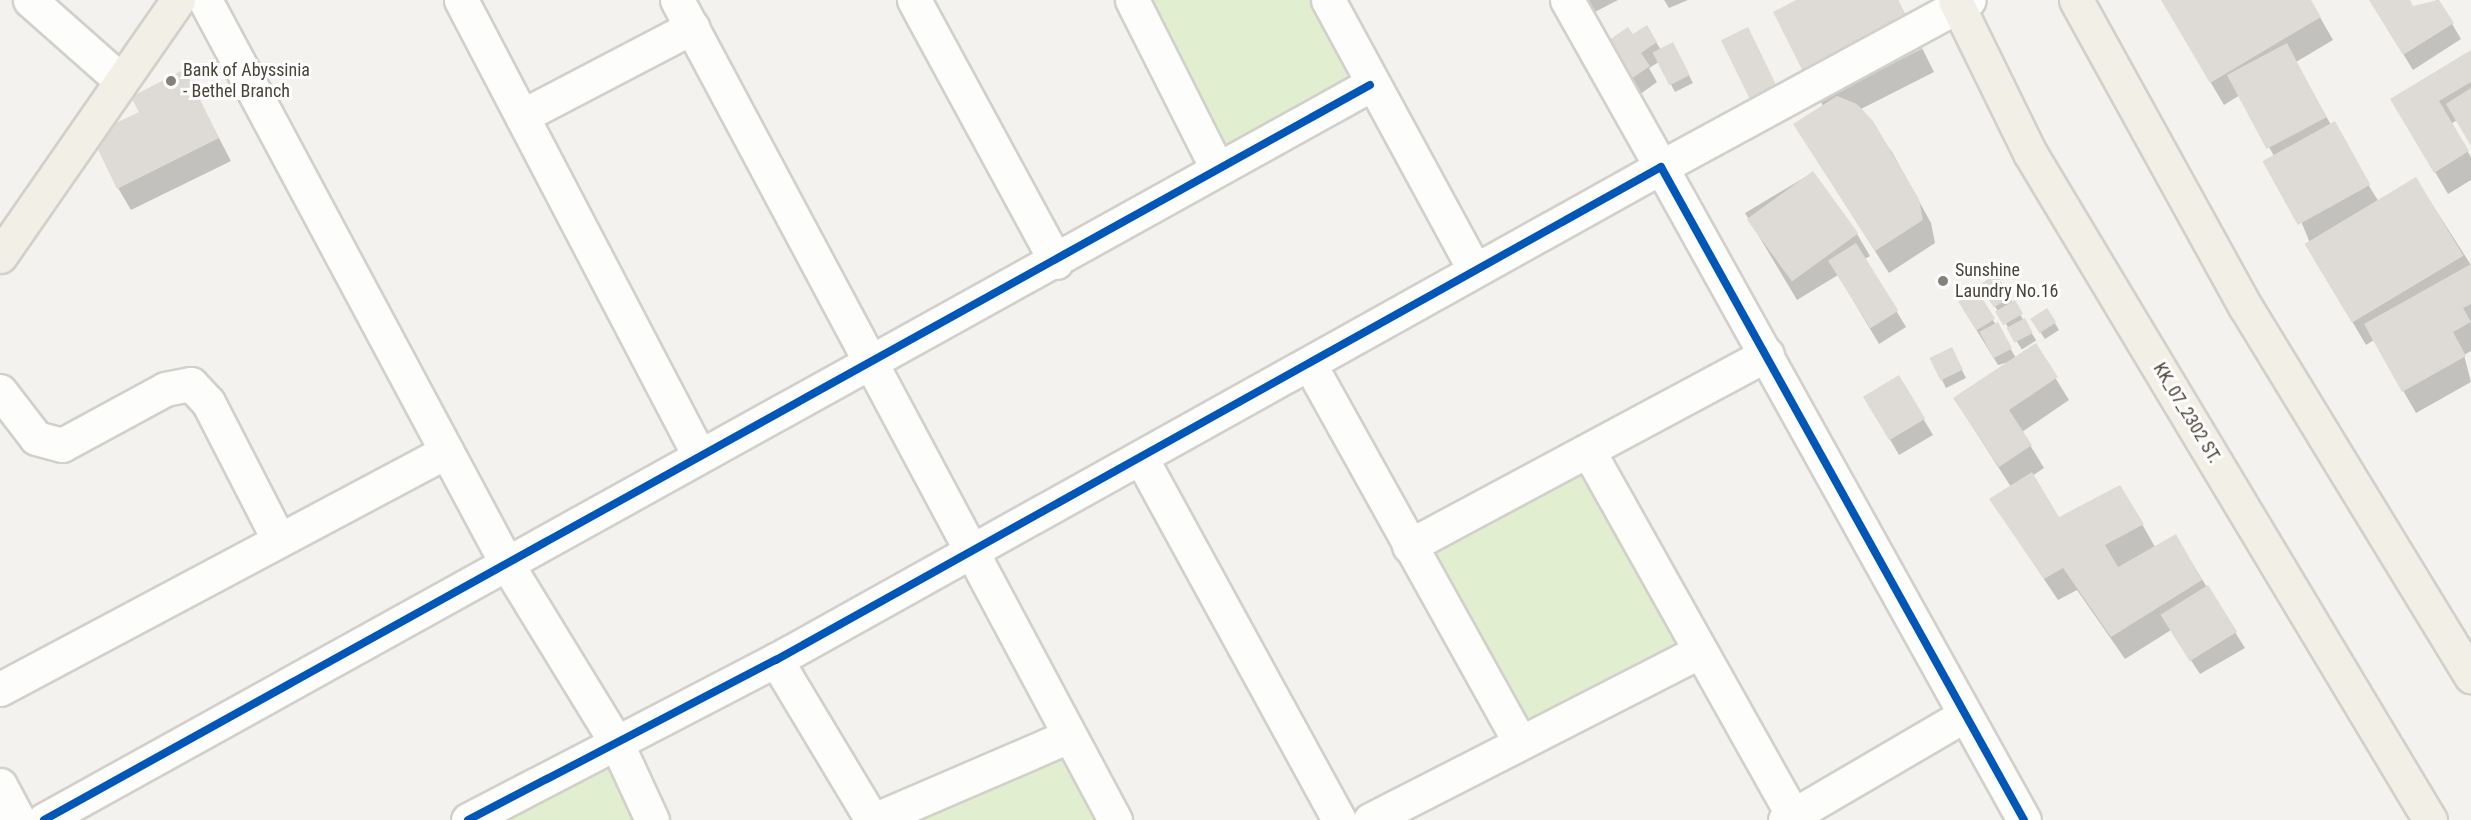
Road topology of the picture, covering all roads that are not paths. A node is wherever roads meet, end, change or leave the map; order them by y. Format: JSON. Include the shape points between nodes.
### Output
{"nodes":[{"id":1,"x":30,"y":0,"type":"edge"},
{"id":2,"x":154,"y":0,"type":"edge"},
{"id":3,"x":178,"y":0,"type":"edge"},
{"id":4,"x":205,"y":0,"type":"edge"},
{"id":5,"x":461,"y":0,"type":"edge"},
{"id":6,"x":914,"y":0,"type":"edge"},
{"id":7,"x":1132,"y":0,"type":"edge"},
{"id":8,"x":1328,"y":0,"type":"edge"},
{"id":9,"x":1567,"y":0,"type":"edge"},
{"id":10,"x":2076,"y":0,"type":"edge"},
{"id":11,"x":1960,"y":2,"type":"edge"},
{"id":12,"x":684,"y":13,"type":"edge"},
{"id":13,"x":108,"y":69,"type":"junction"},
{"id":14,"x":1370,"y":85,"type":"junction"},
{"id":15,"x":524,"y":114,"type":"junction"},
{"id":16,"x":1661,"y":167,"type":"junction"},
{"id":17,"x":1217,"y":168,"type":"junction"},
{"id":18,"x":0,"y":223,"type":"edge"},
{"id":19,"x":0,"y":256,"type":"edge"},
{"id":20,"x":1056,"y":262,"type":"junction"},
{"id":21,"x":1474,"y":269,"type":"junction"},
{"id":22,"x":1767,"y":354,"type":"junction"},
{"id":23,"x":874,"y":361,"type":"junction"},
{"id":24,"x":1310,"y":365,"type":"junction"},
{"id":25,"x":0,"y":391,"type":"edge"},
{"id":26,"x":447,"y":451,"type":"junction"},
{"id":27,"x":1589,"y":452,"type":"junction"},
{"id":28,"x":699,"y":455,"type":"junction"},
{"id":29,"x":1141,"y":458,"type":"junction"},
{"id":30,"x":279,"y":540,"type":"junction"},
{"id":31,"x":1409,"y":546,"type":"junction"},
{"id":32,"x":971,"y":548,"type":"junction"},
{"id":33,"x":508,"y":566,"type":"junction"},
{"id":34,"x":1700,"y":651,"type":"junction"},
{"id":35,"x":776,"y":660,"type":"junction"},
{"id":36,"x":2471,"y":676,"type":"edge"},
{"id":37,"x":0,"y":689,"type":"edge"},
{"id":38,"x":1965,"y":715,"type":"junction"},
{"id":39,"x":1067,"y":737,"type":"junction"},
{"id":40,"x":1520,"y":741,"type":"junction"},
{"id":41,"x":616,"y":742,"type":"junction"},
{"id":42,"x":0,"y":785,"type":"edge"},
{"id":43,"x":1789,"y":817,"type":"edge"},
{"id":44,"x":19,"y":820,"type":"edge"},
{"id":45,"x":44,"y":820,"type":"edge"},
{"id":46,"x":468,"y":820,"type":"edge"},
{"id":47,"x":652,"y":820,"type":"edge"},
{"id":48,"x":872,"y":820,"type":"edge"},
{"id":49,"x":1115,"y":820,"type":"edge"},
{"id":50,"x":1339,"y":820,"type":"edge"},
{"id":51,"x":1370,"y":820,"type":"edge"},
{"id":52,"x":2024,"y":820,"type":"edge"},
{"id":53,"x":2430,"y":820,"type":"edge"}],
"edges":[{"from":1,"to":13,"type":"street"},
{"from":2,"to":13,"type":"main road"},
{"from":3,"to":19,"type":"main road"},
{"from":4,"to":26,"type":"street"},
{"from":5,"to":15,"type":"street"},
{"from":6,"to":20,"type":"street"},
{"from":7,"to":17,"type":"street"},
{"from":8,"to":14,"type":"street"},
{"from":9,"to":16,"type":"street"},
{"from":10,"to":36,"type":"main road","via":[[2245,306]]},
{"from":11,"to":16,"type":"street"},
{"from":11,"to":53,"type":"main road","name":"KK_07_2302 ST.","via":[[2030,153]]},
{"from":12,"to":15,"type":"street"},
{"from":12,"to":23,"type":"street"},
{"from":13,"to":18,"type":"main road"},
{"from":14,"to":17,"type":"street"},
{"from":14,"to":21,"type":"street"},
{"from":15,"to":28,"type":"street"},
{"from":16,"to":21,"type":"street"},
{"from":16,"to":22,"type":"street"},
{"from":17,"to":20,"type":"street"},
{"from":20,"to":23,"type":"street"},
{"from":21,"to":24,"type":"street"},
{"from":22,"to":27,"type":"street"},
{"from":22,"to":38,"type":"street"},
{"from":23,"to":28,"type":"street"},
{"from":23,"to":32,"type":"street"},
{"from":24,"to":29,"type":"street"},
{"from":24,"to":31,"type":"street"},
{"from":25,"to":30,"type":"street","via":[[36,438],[62,445],[165,389],[191,384],[208,402]]},
{"from":26,"to":30,"type":"street"},
{"from":26,"to":33,"type":"street"},
{"from":27,"to":31,"type":"street"},
{"from":27,"to":34,"type":"street"},
{"from":28,"to":33,"type":"street"},
{"from":29,"to":32,"type":"street"},
{"from":29,"to":50,"type":"street"},
{"from":30,"to":37,"type":"street"},
{"from":31,"to":40,"type":"street"},
{"from":32,"to":35,"type":"street"},
{"from":32,"to":39,"type":"street"},
{"from":33,"to":41,"type":"street"},
{"from":33,"to":45,"type":"street"},
{"from":34,"to":40,"type":"street"},
{"from":34,"to":43,"type":"street"},
{"from":35,"to":41,"type":"street"},
{"from":35,"to":48,"type":"street"},
{"from":38,"to":43,"type":"street"},
{"from":38,"to":52,"type":"street"},
{"from":39,"to":48,"type":"street"},
{"from":39,"to":49,"type":"street"},
{"from":40,"to":51,"type":"street"},
{"from":41,"to":46,"type":"street"},
{"from":41,"to":47,"type":"street"},
{"from":42,"to":44,"type":"street"}]}
